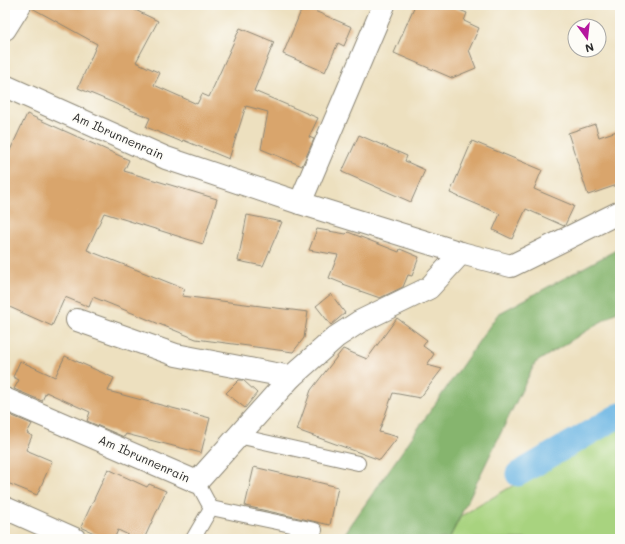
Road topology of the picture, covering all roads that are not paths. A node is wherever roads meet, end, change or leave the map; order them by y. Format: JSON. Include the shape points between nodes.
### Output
{"nodes":[{"id":1,"x":20,"y":5,"type":"edge"},
{"id":2,"x":384,"y":5,"type":"edge"},
{"id":3,"x":5,"y":29,"type":"edge"},
{"id":4,"x":5,"y":86,"type":"edge"},
{"id":5,"x":300,"y":203,"type":"junction"},
{"id":6,"x":620,"y":212,"type":"edge"},
{"id":7,"x":461,"y":253,"type":"junction"},
{"id":8,"x":78,"y":320,"type":"dead end"},
{"id":9,"x":291,"y":376,"type":"junction"},
{"id":10,"x":5,"y":399,"type":"edge"},
{"id":11,"x":238,"y":436,"type":"junction"},
{"id":12,"x":358,"y":463,"type":"dead end"},
{"id":13,"x":197,"y":482,"type":"junction"},
{"id":14,"x":5,"y":508,"type":"edge"},
{"id":15,"x":211,"y":508,"type":"junction"},
{"id":16,"x":315,"y":530,"type":"dead end"},
{"id":17,"x":75,"y":539,"type":"edge"},
{"id":18,"x":193,"y":539,"type":"edge"}],
"edges":[{"from":1,"to":3,"type":"street"},
{"from":2,"to":5,"type":"street"},
{"from":4,"to":5,"type":"street","name":"Am Ibrunnenrain","via":[[166,158]]},
{"from":5,"to":7,"type":"street","name":"Am Ibrunnenrain"},
{"from":6,"to":7,"type":"street","name":"Am Ibrunnenrain","via":[[511,266]]},
{"from":7,"to":9,"type":"street","name":"Am Ibrunnenrain","via":[[429,288],[359,322],[336,337]]},
{"from":8,"to":9,"type":"street","via":[[176,355]]},
{"from":9,"to":11,"type":"street","name":"Am Ibrunnenrain"},
{"from":10,"to":13,"type":"street","name":"Am Ibrunnenrain"},
{"from":11,"to":12,"type":"lane"},
{"from":11,"to":13,"type":"street","name":"Am Ibrunnenrain"},
{"from":13,"to":15,"type":"lane"},
{"from":14,"to":17,"type":"street"},
{"from":15,"to":16,"type":"lane"},
{"from":15,"to":18,"type":"lane"}]}
